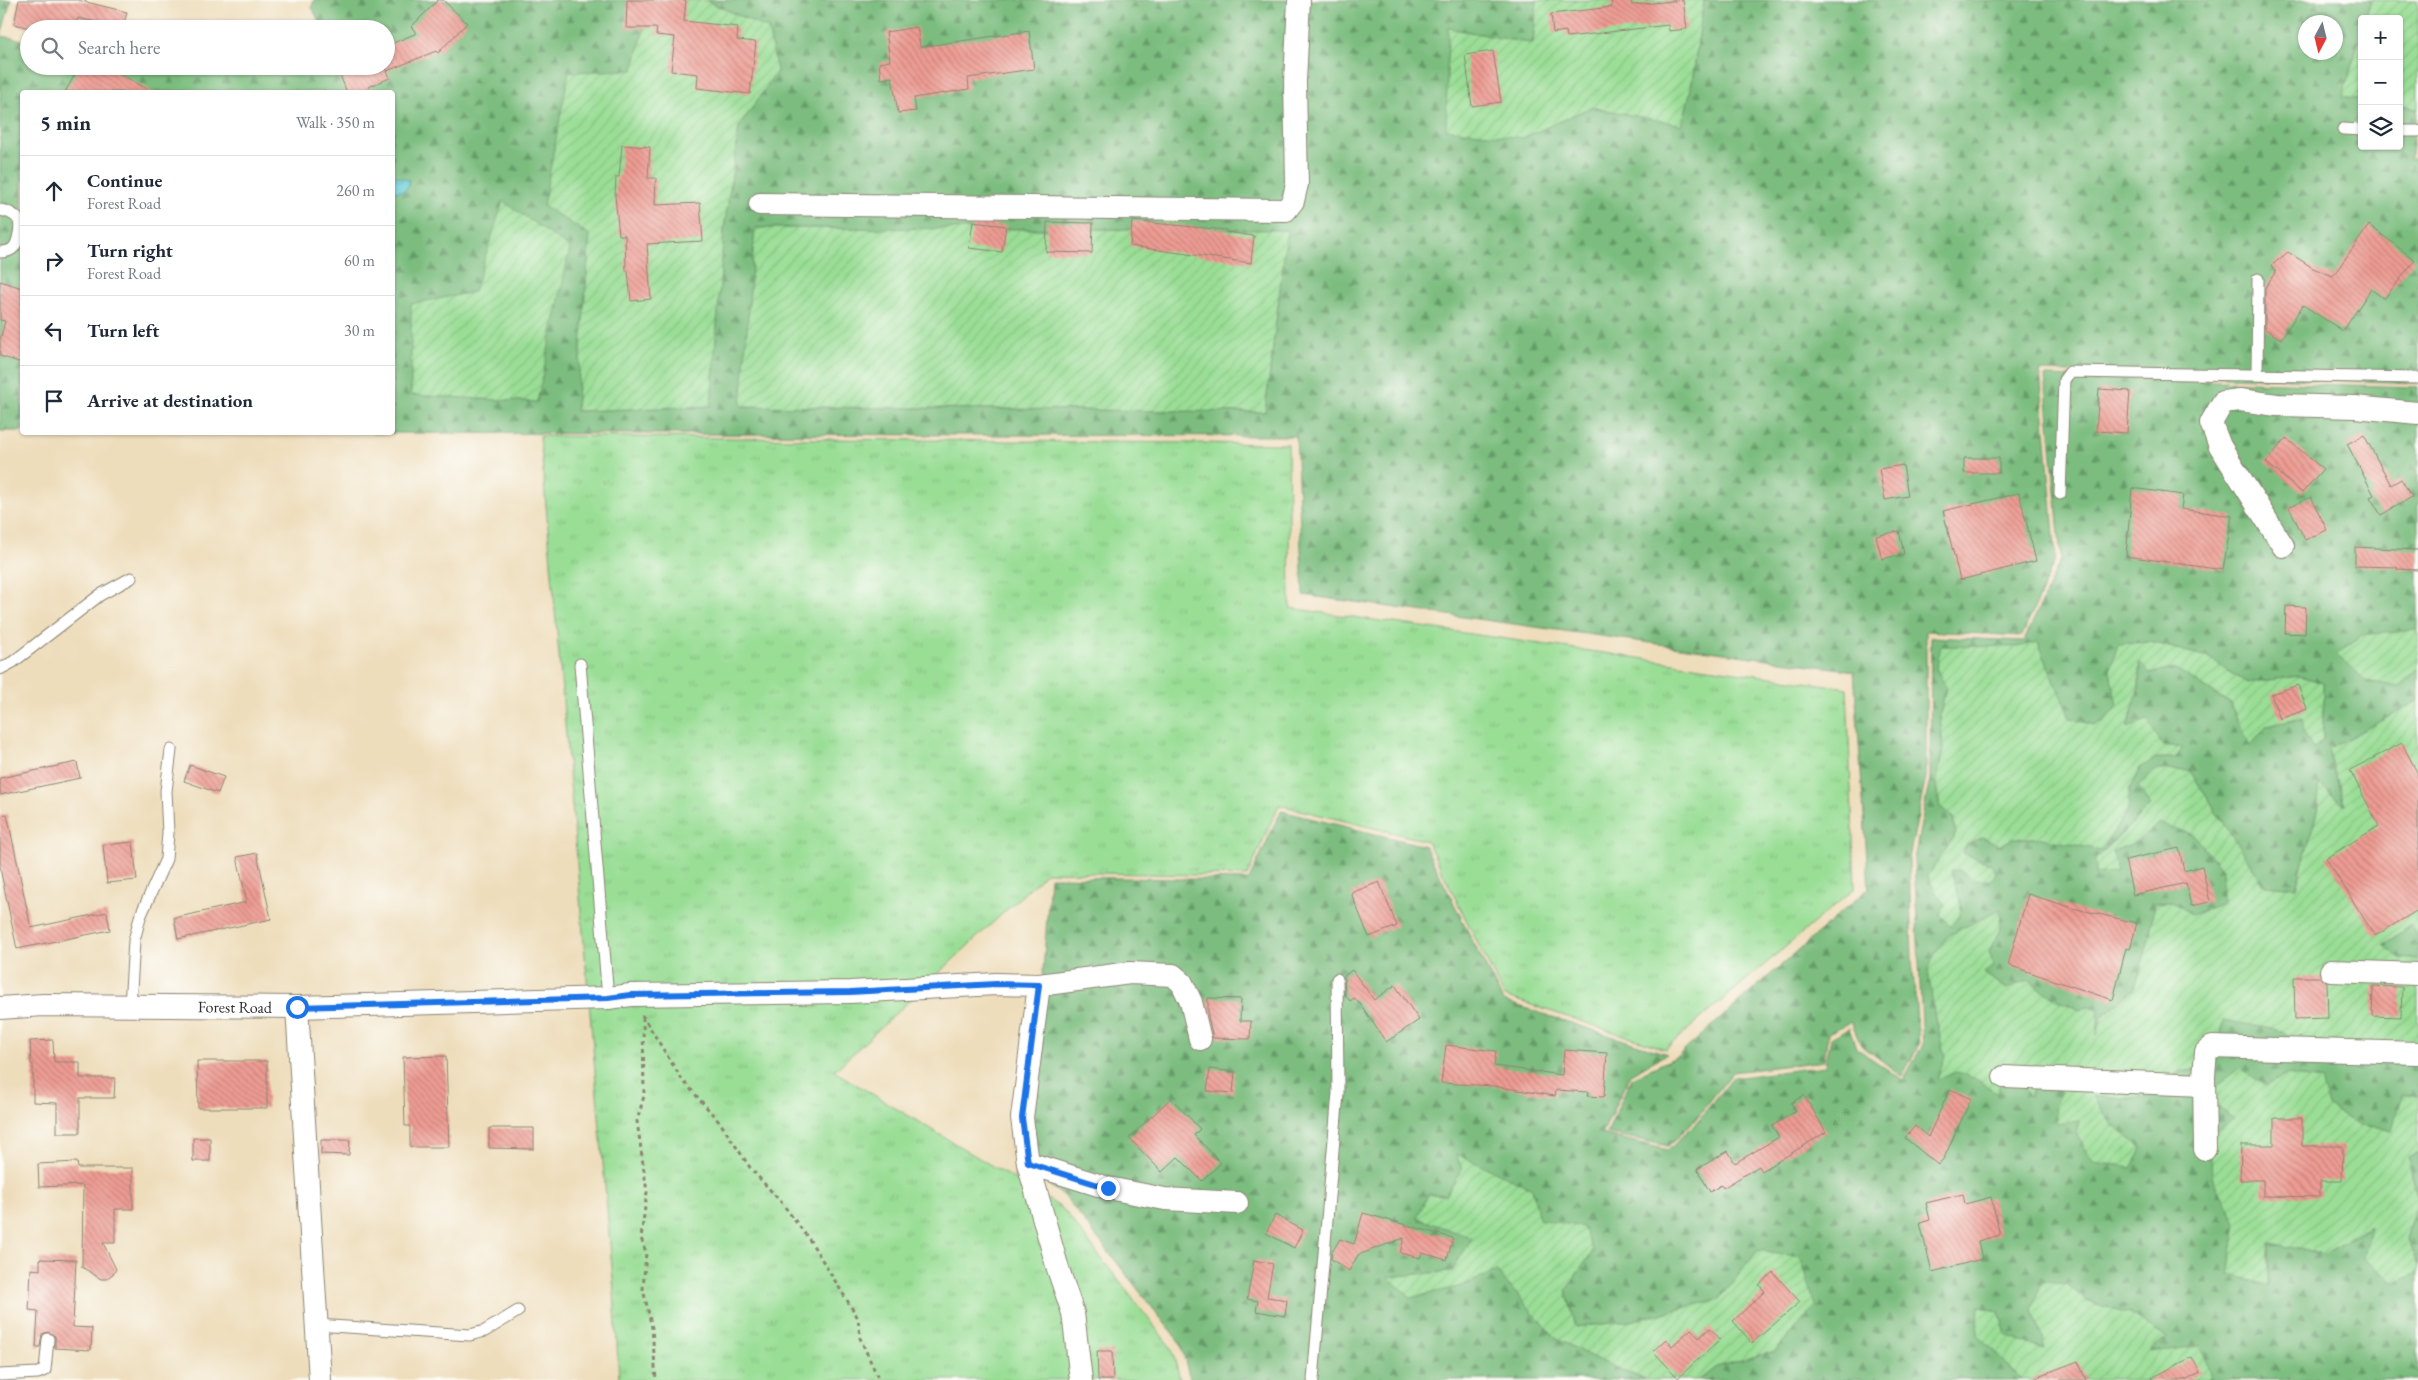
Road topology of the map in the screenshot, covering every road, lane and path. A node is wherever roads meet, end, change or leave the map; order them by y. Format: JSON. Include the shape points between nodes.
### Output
{"nodes":[{"id":1,"x":1300,"y":0,"type":"edge"},
{"id":2,"x":2343,"y":129,"type":"dead end"},
{"id":3,"x":2358,"y":130,"type":"edge"},
{"id":4,"x":2403,"y":130,"type":"edge"},
{"id":5,"x":2418,"y":131,"type":"edge"},
{"id":6,"x":760,"y":204,"type":"dead end"},
{"id":7,"x":0,"y":210,"type":"edge"},
{"id":8,"x":0,"y":252,"type":"edge"},
{"id":9,"x":2258,"y":279,"type":"dead end"},
{"id":10,"x":2257,"y":375,"type":"junction"},
{"id":11,"x":2418,"y":378,"type":"edge"},
{"id":12,"x":2418,"y":413,"type":"edge"},
{"id":13,"x":2060,"y":494,"type":"dead end"},
{"id":14,"x":2284,"y":546,"type":"dead end"},
{"id":15,"x":131,"y":578,"type":"dead end"},
{"id":16,"x":580,"y":664,"type":"dead end"},
{"id":17,"x":0,"y":669,"type":"edge"},
{"id":18,"x":171,"y":750,"type":"dead end"},
{"id":19,"x":2331,"y":971,"type":"dead end"},
{"id":20,"x":2418,"y":974,"type":"edge"},
{"id":21,"x":1336,"y":978,"type":"dead end"},
{"id":22,"x":1039,"y":985,"type":"junction"},
{"id":23,"x":630,"y":995,"type":"junction"},
{"id":24,"x":608,"y":998,"type":"junction"},
{"id":25,"x":130,"y":1006,"type":"junction"},
{"id":26,"x":297,"y":1007,"type":"junction"},
{"id":27,"x":0,"y":1008,"type":"edge"},
{"id":28,"x":642,"y":1017,"type":"junction"},
{"id":29,"x":1200,"y":1039,"type":"dead end"},
{"id":30,"x":2418,"y":1053,"type":"edge"},
{"id":31,"x":2004,"y":1077,"type":"dead end"},
{"id":32,"x":2204,"y":1085,"type":"junction"},
{"id":33,"x":2205,"y":1148,"type":"dead end"},
{"id":34,"x":1028,"y":1163,"type":"junction"},
{"id":35,"x":1237,"y":1203,"type":"dead end"},
{"id":36,"x":518,"y":1311,"type":"dead end"},
{"id":37,"x":316,"y":1324,"type":"junction"},
{"id":38,"x":48,"y":1339,"type":"dead end"},
{"id":39,"x":0,"y":1374,"type":"edge"},
{"id":40,"x":320,"y":1380,"type":"edge"},
{"id":41,"x":656,"y":1380,"type":"edge"},
{"id":42,"x":879,"y":1380,"type":"edge"},
{"id":43,"x":1081,"y":1380,"type":"edge"},
{"id":44,"x":1312,"y":1380,"type":"edge"}],
"edges":[{"from":1,"to":6,"type":"street","via":[[1295,82],[1296,184],[1293,201],[1286,210]]},
{"from":2,"to":3,"type":"lane"},
{"from":4,"to":5,"type":"lane"},
{"from":7,"to":8,"type":"lane","via":[[12,214],[20,226],[16,244],[11,250]]},
{"from":9,"to":10,"type":"lane"},
{"from":10,"to":11,"type":"lane"},
{"from":10,"to":13,"type":"lane","via":[[2070,372],[2064,380]]},
{"from":12,"to":14,"type":"street","via":[[2240,400],[2224,402],[2211,423],[2220,446]]},
{"from":15,"to":17,"type":"lane","via":[[100,595]]},
{"from":16,"to":24,"type":"lane"},
{"from":18,"to":25,"type":"lane","via":[[166,791],[166,859],[140,917],[134,941]]},
{"from":19,"to":20,"type":"street"},
{"from":21,"to":44,"type":"lane","via":[[1338,1093]]},
{"from":22,"to":23,"type":"street","name":"Forest Road"},
{"from":22,"to":29,"type":"street","name":"Forest Road","via":[[1130,972],[1173,975],[1182,983],[1191,1002]]},
{"from":22,"to":34,"type":"street","via":[[1022,1118]]},
{"from":23,"to":24,"type":"street","name":"Forest Road"},
{"from":23,"to":28,"type":"path"},
{"from":24,"to":26,"type":"street","name":"Forest Road"},
{"from":25,"to":26,"type":"street","name":"Forest Road"},
{"from":25,"to":27,"type":"street","name":"Forest Road"},
{"from":26,"to":37,"type":"street"},
{"from":28,"to":41,"type":"path","via":[[644,1096],[637,1121],[647,1192],[640,1238],[646,1252],[643,1289],[652,1328]]},
{"from":28,"to":42,"type":"path","via":[[681,1078],[721,1124],[751,1169],[811,1242],[858,1318],[860,1338]]},
{"from":30,"to":32,"type":"street","via":[[2212,1047],[2206,1052]]},
{"from":31,"to":32,"type":"street"},
{"from":32,"to":33,"type":"street"},
{"from":34,"to":35,"type":"street","via":[[1108,1188],[1166,1199]]},
{"from":34,"to":43,"type":"street","via":[[1074,1313]]},
{"from":36,"to":37,"type":"lane","via":[[484,1331],[470,1335]]},
{"from":37,"to":40,"type":"street"},
{"from":38,"to":39,"type":"lane","via":[[45,1370]]}]}
